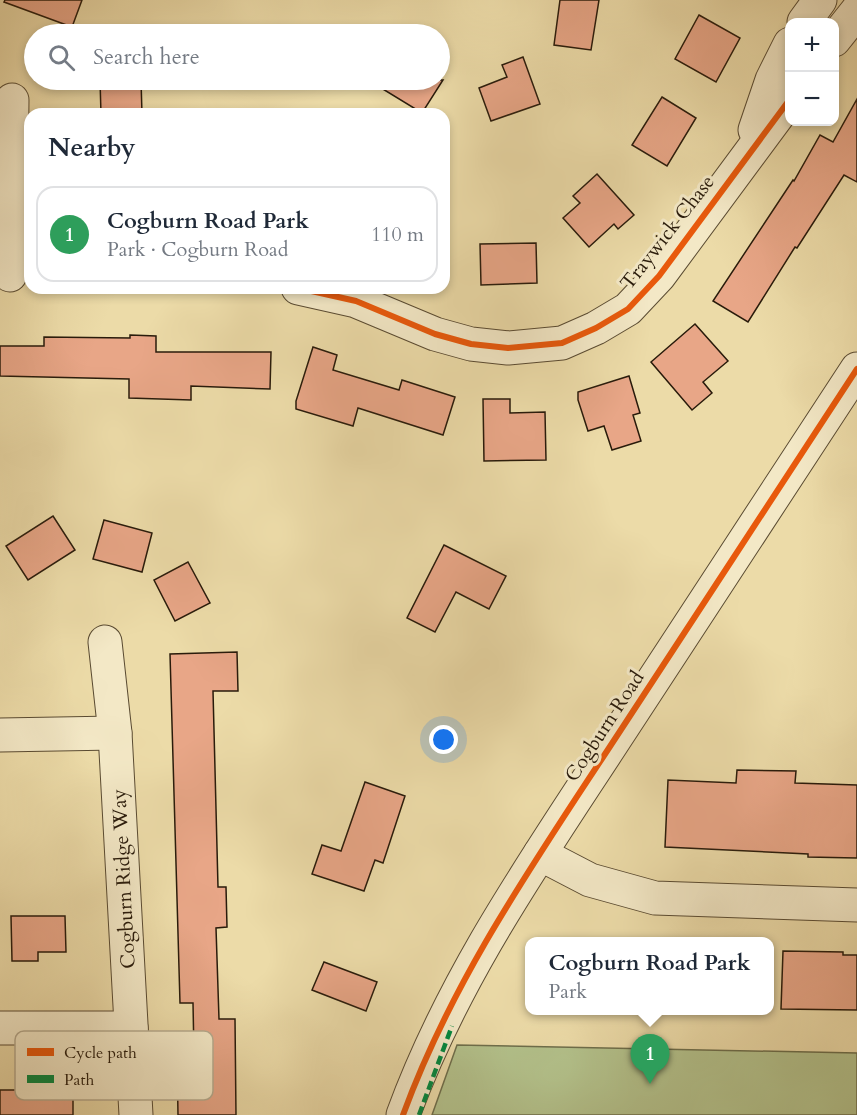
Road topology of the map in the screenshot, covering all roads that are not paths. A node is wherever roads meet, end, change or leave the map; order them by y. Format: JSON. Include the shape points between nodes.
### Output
{"nodes":[{"id":1,"x":820,"y":0,"type":"edge"},
{"id":2,"x":857,"y":11,"type":"edge"},
{"id":3,"x":807,"y":18,"type":"edge"},
{"id":4,"x":839,"y":34,"type":"edge"},
{"id":5,"x":785,"y":52,"type":"edge"},
{"id":6,"x":12,"y":100,"type":"dead end"},
{"id":7,"x":785,"y":104,"type":"edge"},
{"id":8,"x":740,"y":165,"type":"junction"},
{"id":9,"x":13,"y":275,"type":"edge"},
{"id":10,"x":325,"y":294,"type":"edge"},
{"id":11,"x":857,"y":369,"type":"edge"},
{"id":12,"x":105,"y":642,"type":"dead end"},
{"id":13,"x":115,"y":733,"type":"junction"},
{"id":14,"x":0,"y":735,"type":"edge"},
{"id":15,"x":540,"y":854,"type":"junction"},
{"id":16,"x":857,"y":905,"type":"edge"},
{"id":17,"x":0,"y":1028,"type":"edge"},
{"id":18,"x":131,"y":1028,"type":"junction"},
{"id":19,"x":131,"y":1031,"type":"edge"},
{"id":20,"x":135,"y":1100,"type":"edge"},
{"id":21,"x":136,"y":1115,"type":"edge"},
{"id":22,"x":403,"y":1115,"type":"edge"}],
"edges":[{"from":1,"to":3,"type":"street"},
{"from":2,"to":4,"type":"street"},
{"from":5,"to":8,"type":"street","name":"Traywick Chase"},
{"from":6,"to":9,"type":"street"},
{"from":7,"to":8,"type":"street","name":"Traywick Chase"},
{"from":8,"to":10,"type":"street","name":"Traywick Chase","via":[[659,276],[628,309],[562,343],[508,348],[471,344],[435,334],[356,301]]},
{"from":11,"to":15,"type":"street","name":"Cogburn Road"},
{"from":12,"to":13,"type":"street","name":"Cogburn Ridge Way"},
{"from":13,"to":14,"type":"street"},
{"from":13,"to":18,"type":"street","name":"Cogburn Ridge Way"},
{"from":15,"to":16,"type":"street","via":[[590,880],[655,898]]},
{"from":15,"to":22,"type":"street","name":"Cogburn Road","via":[[457,990]]},
{"from":17,"to":18,"type":"street"},
{"from":18,"to":19,"type":"street","name":"Cogburn Ridge Way"},
{"from":20,"to":21,"type":"street","name":"Cogburn Ridge Way"}]}
